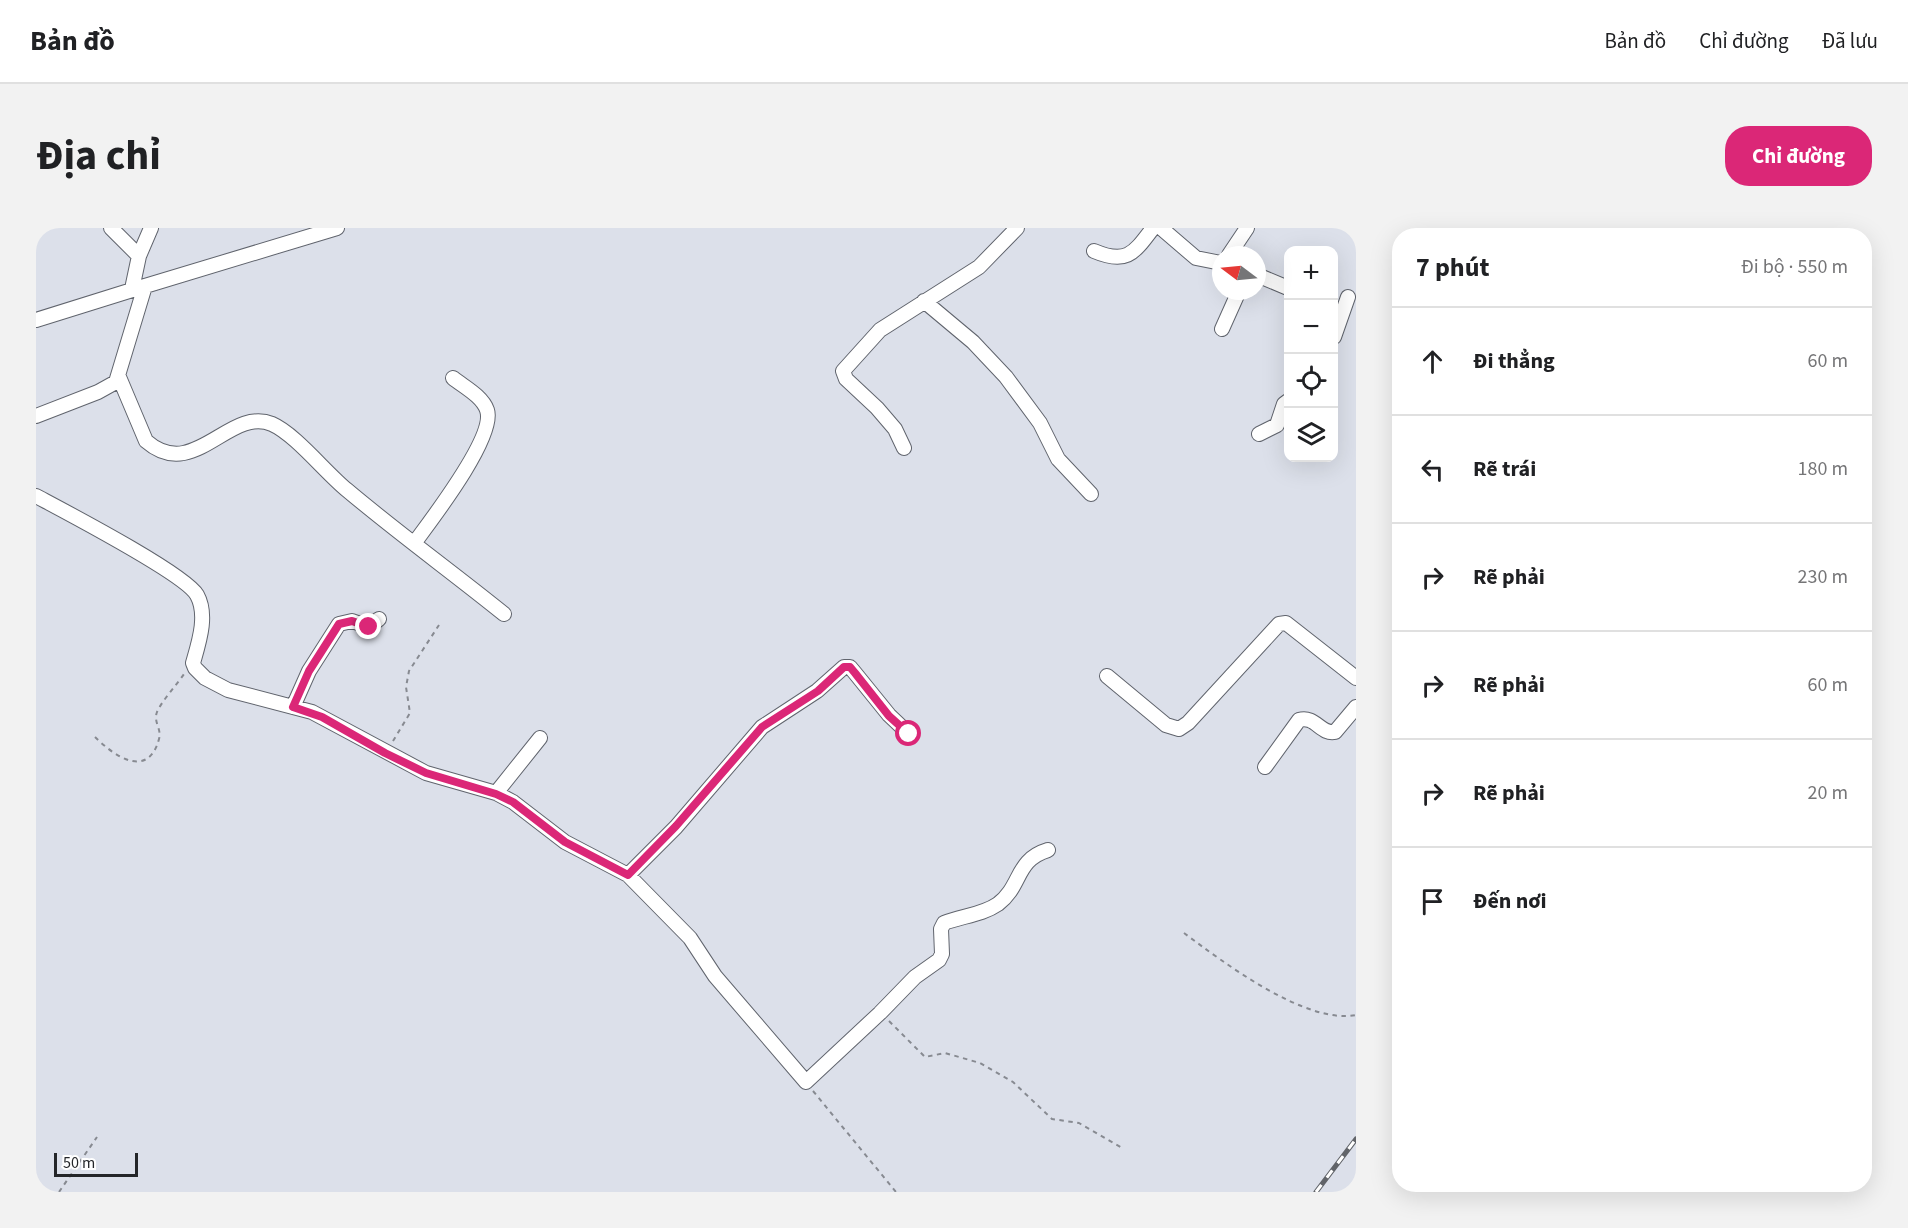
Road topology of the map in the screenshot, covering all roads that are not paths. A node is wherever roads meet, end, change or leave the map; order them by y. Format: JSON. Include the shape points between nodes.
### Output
{"nodes":[{"id":1,"x":111,"y":228,"type":"edge"},
{"id":2,"x":151,"y":228,"type":"edge"},
{"id":3,"x":338,"y":228,"type":"edge"},
{"id":4,"x":1017,"y":228,"type":"edge"},
{"id":5,"x":1153,"y":228,"type":"edge"},
{"id":6,"x":1161,"y":228,"type":"edge"},
{"id":7,"x":1246,"y":228,"type":"edge"},
{"id":8,"x":1235,"y":246,"type":"edge"},
{"id":9,"x":1094,"y":251,"type":"dead end"},
{"id":10,"x":139,"y":256,"type":"junction"},
{"id":11,"x":1212,"y":261,"type":"edge"},
{"id":12,"x":1266,"y":279,"type":"edge"},
{"id":13,"x":1284,"y":286,"type":"edge"},
{"id":14,"x":139,"y":287,"type":"junction"},
{"id":15,"x":1352,"y":297,"type":"edge"},
{"id":16,"x":924,"y":300,"type":"junction"},
{"id":17,"x":1235,"y":300,"type":"edge"},
{"id":18,"x":36,"y":320,"type":"edge"},
{"id":19,"x":1338,"y":328,"type":"edge"},
{"id":20,"x":1221,"y":329,"type":"dead end"},
{"id":21,"x":119,"y":377,"type":"junction"},
{"id":22,"x":453,"y":378,"type":"dead end"},
{"id":23,"x":1284,"y":404,"type":"edge"},
{"id":24,"x":36,"y":416,"type":"edge"},
{"id":25,"x":1259,"y":434,"type":"dead end"},
{"id":26,"x":904,"y":448,"type":"dead end"},
{"id":27,"x":1091,"y":494,"type":"dead end"},
{"id":28,"x":36,"y":496,"type":"edge"},
{"id":29,"x":415,"y":542,"type":"junction"},
{"id":30,"x":504,"y":614,"type":"dead end"},
{"id":31,"x":379,"y":619,"type":"dead end"},
{"id":32,"x":1107,"y":676,"type":"dead end"},
{"id":33,"x":1356,"y":678,"type":"edge"},
{"id":34,"x":293,"y":707,"type":"junction"},
{"id":35,"x":1356,"y":708,"type":"edge"},
{"id":36,"x":909,"y":734,"type":"dead end"},
{"id":37,"x":540,"y":738,"type":"dead end"},
{"id":38,"x":1265,"y":766,"type":"dead end"},
{"id":39,"x":496,"y":794,"type":"junction"},
{"id":40,"x":1048,"y":850,"type":"dead end"},
{"id":41,"x":628,"y":875,"type":"junction"}],
"edges":[{"from":1,"to":10,"type":"street"},
{"from":2,"to":10,"type":"street"},
{"from":3,"to":14,"type":"street"},
{"from":4,"to":16,"type":"street","via":[[979,267]]},
{"from":5,"to":9,"type":"street","via":[[1125,257],[1113,258]]},
{"from":6,"to":11,"type":"street","via":[[1196,258]]},
{"from":7,"to":8,"type":"street"},
{"from":10,"to":14,"type":"street"},
{"from":12,"to":13,"type":"street"},
{"from":14,"to":18,"type":"street"},
{"from":14,"to":21,"type":"street"},
{"from":15,"to":19,"type":"street"},
{"from":16,"to":26,"type":"street","via":[[880,330],[843,370],[846,379],[895,429]]},
{"from":16,"to":27,"type":"street","via":[[1006,377],[1040,423],[1058,459]]},
{"from":17,"to":20,"type":"street"},
{"from":21,"to":24,"type":"street","via":[[111,386]]},
{"from":21,"to":29,"type":"street","via":[[152,447],[182,454],[205,446],[242,424],[270,423]]},
{"from":22,"to":29,"type":"street","via":[[485,406],[488,423],[468,465]]},
{"from":23,"to":25,"type":"street","via":[[1277,425]]},
{"from":28,"to":34,"type":"street","via":[[193,589],[200,602],[201,619],[193,663],[205,678],[228,690]]},
{"from":29,"to":30,"type":"street"},
{"from":31,"to":34,"type":"street","via":[[369,627],[352,621],[339,624],[309,671]]},
{"from":32,"to":33,"type":"street","via":[[1166,725],[1179,729],[1279,624],[1286,622]]},
{"from":34,"to":39,"type":"street","via":[[322,717],[426,773]]},
{"from":35,"to":38,"type":"street","via":[[1335,732],[1326,731],[1311,719],[1299,720]]},
{"from":36,"to":41,"type":"street","via":[[889,716],[850,667],[844,667],[818,691],[762,727]]},
{"from":37,"to":39,"type":"street"},
{"from":39,"to":41,"type":"street","via":[[513,802],[565,842]]},
{"from":40,"to":41,"type":"street","via":[[1027,860],[997,905],[944,923],[940,933],[941,957],[806,1082],[722,984],[690,938]]}]}
